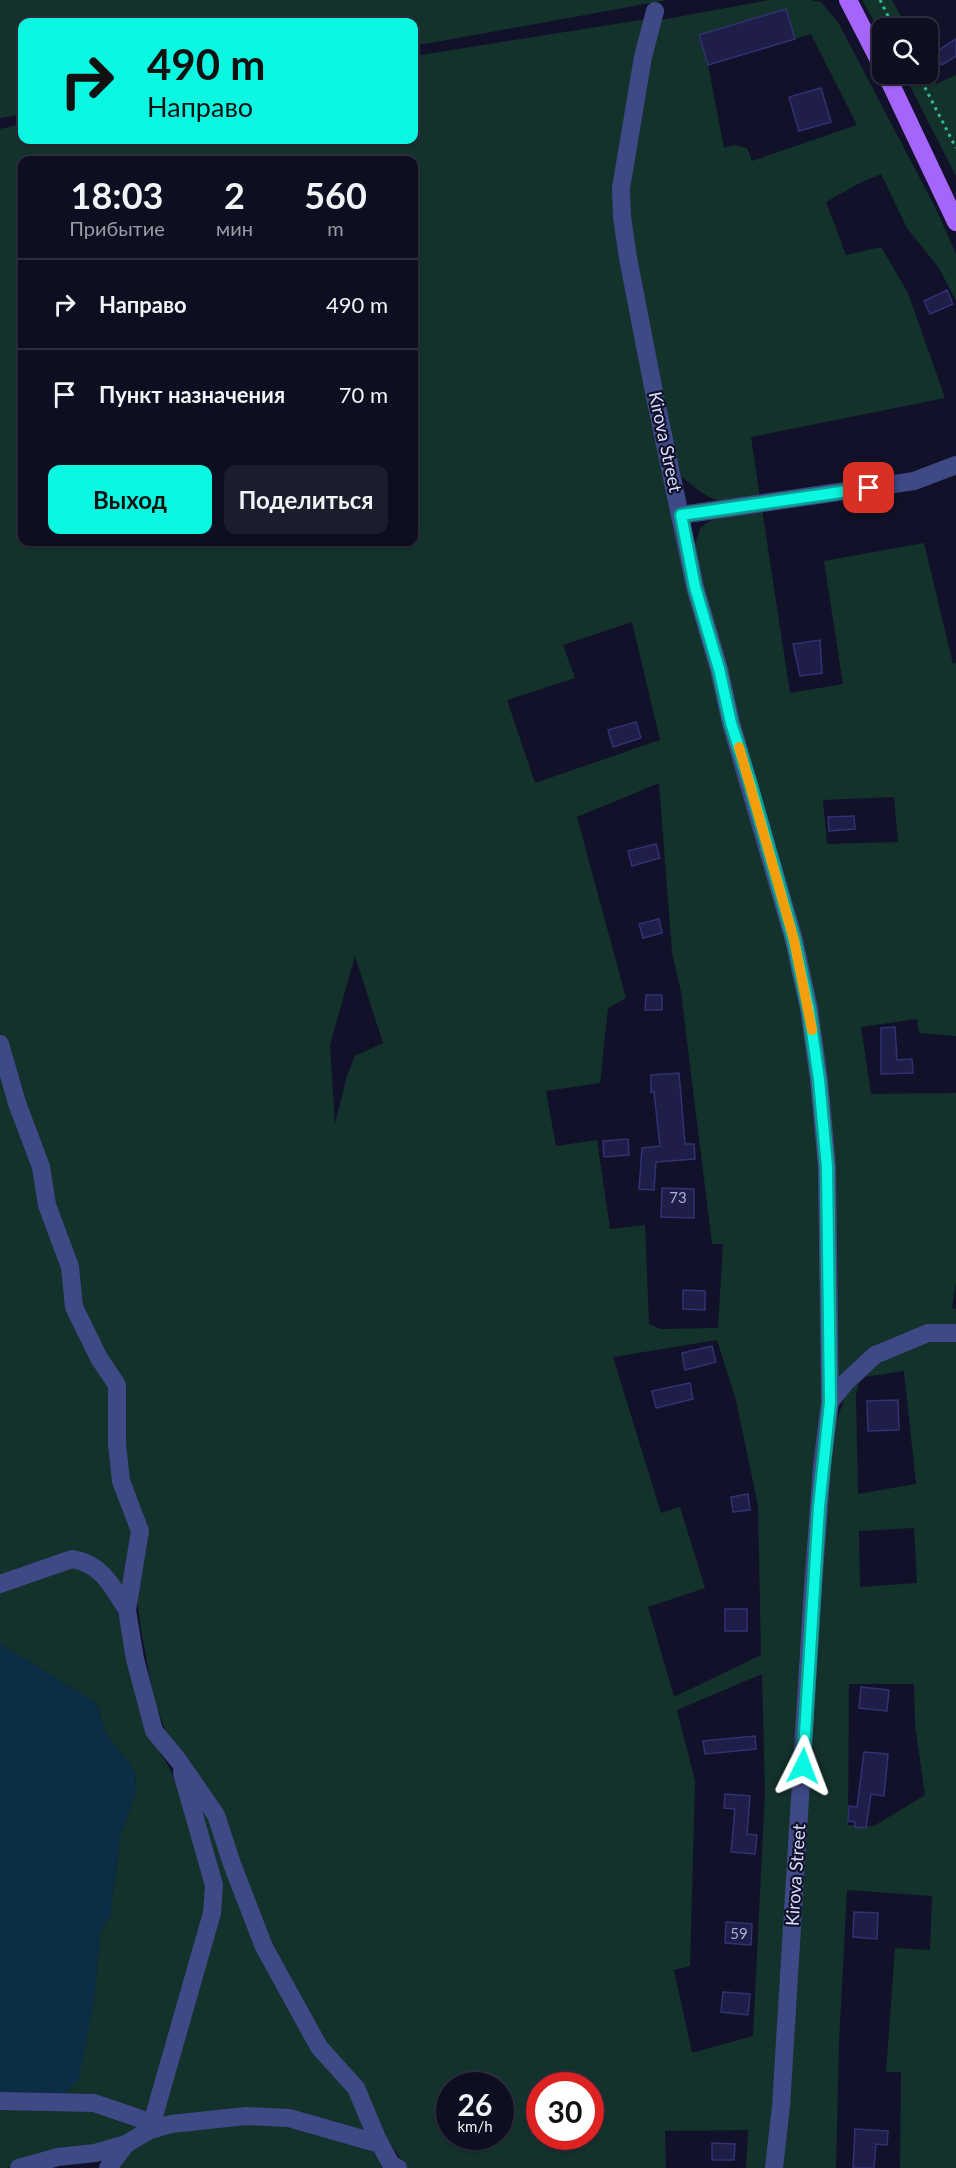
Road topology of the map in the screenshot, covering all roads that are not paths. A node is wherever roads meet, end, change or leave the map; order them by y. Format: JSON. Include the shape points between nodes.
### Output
{"nodes":[{"id":1,"x":848,"y":0,"type":"edge"},
{"id":2,"x":655,"y":11,"type":"dead end"},
{"id":3,"x":872,"y":47,"type":"edge"},
{"id":4,"x":891,"y":84,"type":"edge"},
{"id":5,"x":956,"y":222,"type":"edge"},
{"id":6,"x":956,"y":465,"type":"edge"},
{"id":7,"x":681,"y":515,"type":"junction"},
{"id":8,"x":0,"y":1044,"type":"edge"},
{"id":9,"x":956,"y":1333,"type":"edge"},
{"id":10,"x":830,"y":1402,"type":"junction"},
{"id":11,"x":0,"y":1584,"type":"edge"},
{"id":12,"x":127,"y":1610,"type":"junction"},
{"id":13,"x":178,"y":1760,"type":"junction"},
{"id":14,"x":0,"y":2101,"type":"edge"},
{"id":15,"x":150,"y":2130,"type":"junction"},
{"id":16,"x":126,"y":2144,"type":"junction"},
{"id":17,"x":380,"y":2144,"type":"junction"},
{"id":18,"x":19,"y":2168,"type":"edge"},
{"id":19,"x":108,"y":2168,"type":"edge"},
{"id":20,"x":398,"y":2168,"type":"edge"},
{"id":21,"x":774,"y":2168,"type":"edge"}],
"edges":[{"from":1,"to":3,"type":"main road"},
{"from":2,"to":7,"type":"street","name":"Kirova Street","via":[[643,57],[621,188],[622,217]]},
{"from":4,"to":5,"type":"main road"},
{"from":6,"to":7,"type":"street","via":[[914,482]]},
{"from":7,"to":10,"type":"street","name":"Kirova Street","via":[[695,587],[794,940],[809,1010],[827,1167]]},
{"from":8,"to":12,"type":"street","via":[[16,1103],[41,1167],[47,1205],[70,1267],[74,1307],[117,1385],[121,1481],[140,1531]]},
{"from":9,"to":10,"type":"street","via":[[928,1333],[875,1355]]},
{"from":10,"to":21,"type":"street","name":"Kirova Street","via":[[822,1466]]},
{"from":11,"to":12,"type":"street","via":[[72,1559],[84,1560],[108,1578]]},
{"from":12,"to":13,"type":"street","via":[[154,1731]]},
{"from":13,"to":15,"type":"street","via":[[214,1885],[213,1913]]},
{"from":13,"to":17,"type":"street","via":[[216,1815],[264,1947],[319,2048],[356,2088]]},
{"from":14,"to":15,"type":"street","via":[[94,2103],[141,2119]]},
{"from":15,"to":16,"type":"street"},
{"from":15,"to":17,"type":"street","via":[[246,2116],[289,2118]]},
{"from":16,"to":18,"type":"street"},
{"from":16,"to":19,"type":"street"},
{"from":17,"to":20,"type":"street","via":[[391,2164]]}]}
